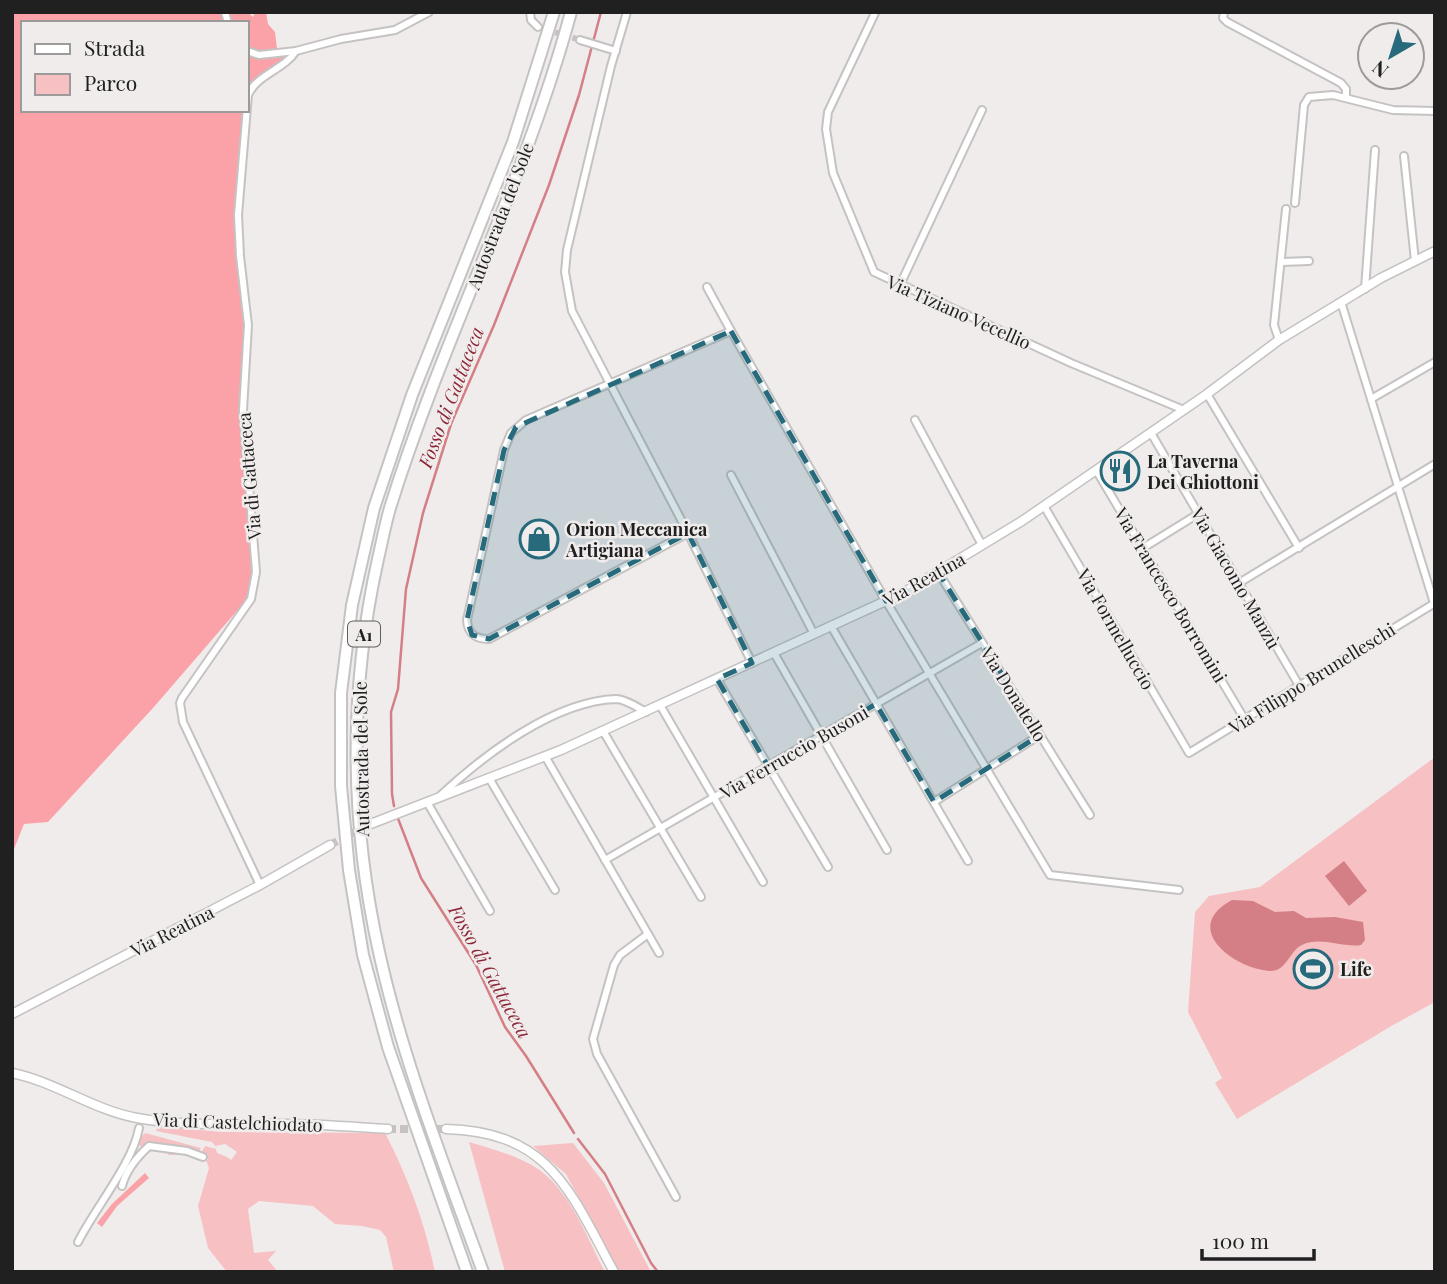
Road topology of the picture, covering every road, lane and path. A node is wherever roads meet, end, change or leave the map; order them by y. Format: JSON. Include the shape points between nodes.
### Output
{"nodes":[{"id":1,"x":429,"y":12,"type":"edge"},
{"id":2,"x":530,"y":12,"type":"edge"},
{"id":3,"x":554,"y":12,"type":"edge"},
{"id":4,"x":571,"y":12,"type":"edge"},
{"id":5,"x":627,"y":12,"type":"edge"},
{"id":6,"x":1224,"y":12,"type":"edge"},
{"id":7,"x":874,"y":13,"type":"edge"},
{"id":8,"x":538,"y":27,"type":"tunnel mouth"},
{"id":9,"x":580,"y":40,"type":"tunnel mouth"},
{"id":10,"x":248,"y":51,"type":"edge"},
{"id":11,"x":296,"y":51,"type":"junction"},
{"id":12,"x":616,"y":51,"type":"junction"},
{"id":13,"x":248,"y":95,"type":"edge"},
{"id":14,"x":1346,"y":98,"type":"junction"},
{"id":15,"x":982,"y":110,"type":"dead end"},
{"id":16,"x":1435,"y":111,"type":"edge"},
{"id":17,"x":247,"y":112,"type":"edge"},
{"id":18,"x":1375,"y":150,"type":"dead end"},
{"id":19,"x":1404,"y":156,"type":"dead end"},
{"id":20,"x":1296,"y":203,"type":"dead end"},
{"id":21,"x":1286,"y":209,"type":"dead end"},
{"id":22,"x":1435,"y":251,"type":"edge"},
{"id":23,"x":1309,"y":261,"type":"dead end"},
{"id":24,"x":1415,"y":261,"type":"junction"},
{"id":25,"x":1281,"y":262,"type":"junction"},
{"id":26,"x":900,"y":285,"type":"junction"},
{"id":27,"x":707,"y":287,"type":"dead end"},
{"id":28,"x":1365,"y":289,"type":"junction"},
{"id":29,"x":1341,"y":302,"type":"junction"},
{"id":30,"x":731,"y":331,"type":"junction"},
{"id":31,"x":1279,"y":340,"type":"junction"},
{"id":32,"x":1435,"y":362,"type":"edge"},
{"id":33,"x":610,"y":383,"type":"junction"},
{"id":34,"x":1207,"y":394,"type":"junction"},
{"id":35,"x":1371,"y":399,"type":"junction"},
{"id":36,"x":1184,"y":410,"type":"junction"},
{"id":37,"x":915,"y":420,"type":"dead end"},
{"id":38,"x":1151,"y":433,"type":"junction"},
{"id":39,"x":1435,"y":464,"type":"edge"},
{"id":40,"x":1096,"y":470,"type":"junction"},
{"id":41,"x":731,"y":475,"type":"dead end"},
{"id":42,"x":1398,"y":485,"type":"junction"},
{"id":43,"x":1044,"y":506,"type":"junction"},
{"id":44,"x":1198,"y":514,"type":"junction"},
{"id":45,"x":688,"y":533,"type":"junction"},
{"id":46,"x":982,"y":545,"type":"junction"},
{"id":47,"x":1143,"y":548,"type":"junction"},
{"id":48,"x":1299,"y":548,"type":"junction"},
{"id":49,"x":938,"y":572,"type":"junction"},
{"id":50,"x":1239,"y":583,"type":"junction"},
{"id":51,"x":886,"y":601,"type":"junction"},
{"id":52,"x":1435,"y":603,"type":"edge"},
{"id":53,"x":831,"y":626,"type":"junction"},
{"id":54,"x":814,"y":634,"type":"junction"},
{"id":55,"x":982,"y":643,"type":"junction"},
{"id":56,"x":774,"y":653,"type":"junction"},
{"id":57,"x":752,"y":663,"type":"junction"},
{"id":58,"x":929,"y":674,"type":"junction"},
{"id":59,"x":717,"y":679,"type":"junction"},
{"id":60,"x":1300,"y":687,"type":"junction"},
{"id":61,"x":876,"y":704,"type":"junction"},
{"id":62,"x":660,"y":705,"type":"junction"},
{"id":63,"x":646,"y":712,"type":"junction"},
{"id":64,"x":1245,"y":720,"type":"junction"},
{"id":65,"x":603,"y":731,"type":"junction"},
{"id":66,"x":1040,"y":735,"type":"junction"},
{"id":67,"x":822,"y":736,"type":"junction"},
{"id":68,"x":1189,"y":753,"type":"joint"},
{"id":69,"x":545,"y":756,"type":"junction"},
{"id":70,"x":768,"y":766,"type":"junction"},
{"id":71,"x":986,"y":769,"type":"junction"},
{"id":72,"x":489,"y":778,"type":"junction"},
{"id":73,"x":439,"y":797,"type":"junction"},
{"id":74,"x":714,"y":798,"type":"junction"},
{"id":75,"x":427,"y":802,"type":"junction"},
{"id":76,"x":934,"y":802,"type":"junction"},
{"id":77,"x":1090,"y":815,"type":"dead end"},
{"id":78,"x":368,"y":825,"type":"tunnel mouth"},
{"id":79,"x":661,"y":828,"type":"junction"},
{"id":80,"x":330,"y":845,"type":"tunnel mouth"},
{"id":81,"x":887,"y":850,"type":"dead end"},
{"id":82,"x":606,"y":860,"type":"junction"},
{"id":83,"x":968,"y":861,"type":"dead end"},
{"id":84,"x":828,"y":867,"type":"dead end"},
{"id":85,"x":763,"y":882,"type":"dead end"},
{"id":86,"x":260,"y":885,"type":"junction"},
{"id":87,"x":555,"y":890,"type":"dead end"},
{"id":88,"x":1180,"y":890,"type":"dead end"},
{"id":89,"x":701,"y":897,"type":"dead end"},
{"id":90,"x":490,"y":911,"type":"dead end"},
{"id":91,"x":648,"y":934,"type":"junction"},
{"id":92,"x":659,"y":953,"type":"dead end"},
{"id":93,"x":12,"y":1014,"type":"edge"},
{"id":94,"x":12,"y":1073,"type":"edge"},
{"id":95,"x":139,"y":1128,"type":"dead end"},
{"id":96,"x":387,"y":1129,"type":"tunnel mouth"},
{"id":97,"x":446,"y":1129,"type":"tunnel mouth"},
{"id":98,"x":203,"y":1157,"type":"dead end"},
{"id":99,"x":122,"y":1186,"type":"dead end"},
{"id":100,"x":676,"y":1197,"type":"dead end"},
{"id":101,"x":78,"y":1242,"type":"dead end"},
{"id":102,"x":467,"y":1272,"type":"edge"},
{"id":103,"x":483,"y":1272,"type":"edge"},
{"id":104,"x":614,"y":1272,"type":"edge"}],
"edges":[{"from":1,"to":11,"type":"street","name":"Via di Gattaceca","via":[[395,30]]},
{"from":2,"to":8,"type":"street"},
{"from":3,"to":102,"type":"highway","name":"Autostrada del Sole","number":"A1","via":[[513,142],[412,395],[374,508],[352,605],[341,693],[341,786],[363,955],[388,1047]]},
{"from":4,"to":103,"type":"highway","name":"Autostrada del Sole","number":"A1","via":[[527,146],[389,510],[367,609],[357,699],[364,871],[379,953],[424,1108]]},
{"from":5,"to":12,"type":"street"},
{"from":6,"to":14,"type":"street","via":[[1227,22],[1341,83]]},
{"from":7,"to":26,"type":"street","name":"Via Tiziano Vecellio","via":[[828,112],[826,129],[833,173],[870,265],[879,276]]},
{"from":9,"to":12,"type":"street"},
{"from":10,"to":11,"type":"street","name":"Via di Gattaceca","via":[[259,55]]},
{"from":11,"to":13,"type":"street","name":"Via di Gattaceca","via":[[288,62],[252,86]]},
{"from":12,"to":33,"type":"street","via":[[565,272],[572,311]]},
{"from":14,"to":16,"type":"street","via":[[1393,110]]},
{"from":14,"to":20,"type":"street","via":[[1325,95],[1306,100]]},
{"from":15,"to":26,"type":"street"},
{"from":17,"to":86,"type":"street","name":"Via di Gattaceca","via":[[239,246],[248,325],[243,410],[256,553],[254,586],[240,617],[180,703],[183,722]]},
{"from":18,"to":28,"type":"street"},
{"from":19,"to":24,"type":"street"},
{"from":21,"to":25,"type":"street"},
{"from":22,"to":24,"type":"street","name":"Via Reatina"},
{"from":23,"to":25,"type":"street"},
{"from":24,"to":28,"type":"street","name":"Via Reatina"},
{"from":25,"to":31,"type":"street","via":[[1274,326]]},
{"from":26,"to":36,"type":"street","name":"Via Tiziano Vecellio"},
{"from":27,"to":30,"type":"street"},
{"from":28,"to":29,"type":"street","name":"Via Reatina"},
{"from":29,"to":31,"type":"street","name":"Via Reatina"},
{"from":29,"to":35,"type":"street"},
{"from":30,"to":33,"type":"street"},
{"from":30,"to":51,"type":"street"},
{"from":31,"to":34,"type":"street","name":"Via Reatina"},
{"from":32,"to":35,"type":"street"},
{"from":33,"to":45,"type":"street"},
{"from":33,"to":45,"type":"street","via":[[526,419],[507,439],[468,629],[480,639],[489,639]]},
{"from":34,"to":36,"type":"street","name":"Via Reatina"},
{"from":34,"to":48,"type":"street"},
{"from":35,"to":42,"type":"street"},
{"from":36,"to":38,"type":"street","name":"Via Reatina"},
{"from":37,"to":46,"type":"street"},
{"from":38,"to":40,"type":"street","name":"Via Reatina"},
{"from":38,"to":44,"type":"street","name":"Via Giacomo Manzù"},
{"from":39,"to":42,"type":"street"},
{"from":40,"to":43,"type":"street","name":"Via Reatina"},
{"from":40,"to":47,"type":"street","name":"Via Francesco Borromini"},
{"from":41,"to":54,"type":"street"},
{"from":42,"to":48,"type":"street"},
{"from":42,"to":52,"type":"street"},
{"from":43,"to":46,"type":"street","name":"Via Reatina"},
{"from":43,"to":68,"type":"street","name":"Via Formelluccio"},
{"from":44,"to":47,"type":"street"},
{"from":44,"to":50,"type":"street","name":"Via Giacomo Manzù"},
{"from":45,"to":57,"type":"street"},
{"from":46,"to":49,"type":"street","name":"Via Reatina"},
{"from":47,"to":64,"type":"street","name":"Via Francesco Borromini"},
{"from":48,"to":50,"type":"street"},
{"from":49,"to":51,"type":"street","name":"Via Reatina"},
{"from":49,"to":55,"type":"street","name":"Via Donatello"},
{"from":50,"to":60,"type":"street","name":"Via Giacomo Manzù"},
{"from":51,"to":53,"type":"street","name":"Via Reatina"},
{"from":51,"to":58,"type":"street"},
{"from":52,"to":60,"type":"street","name":"Via Filippo Brunelleschi"},
{"from":53,"to":54,"type":"street","name":"Via Reatina"},
{"from":53,"to":61,"type":"street"},
{"from":54,"to":56,"type":"street","name":"Via Reatina"},
{"from":55,"to":58,"type":"street","name":"Via Ferruccio Busoni"},
{"from":55,"to":66,"type":"street","name":"Via Donatello"},
{"from":56,"to":57,"type":"street","name":"Via Reatina"},
{"from":56,"to":67,"type":"street"},
{"from":57,"to":59,"type":"street","name":"Via Reatina"},
{"from":58,"to":61,"type":"street","name":"Via Ferruccio Busoni"},
{"from":58,"to":71,"type":"street"},
{"from":59,"to":62,"type":"street","name":"Via Reatina"},
{"from":59,"to":70,"type":"street"},
{"from":60,"to":64,"type":"street","name":"Via Filippo Brunelleschi"},
{"from":61,"to":67,"type":"street","name":"Via Ferruccio Busoni"},
{"from":61,"to":76,"type":"street"},
{"from":62,"to":63,"type":"street","name":"Via Reatina"},
{"from":62,"to":74,"type":"street"},
{"from":63,"to":65,"type":"street","name":"Via Reatina"},
{"from":63,"to":73,"type":"street","via":[[618,698],[573,706],[471,767]]},
{"from":64,"to":68,"type":"street","name":"Via Filippo Brunelleschi"},
{"from":65,"to":69,"type":"street","name":"Via Reatina"},
{"from":65,"to":79,"type":"street"},
{"from":66,"to":71,"type":"street"},
{"from":66,"to":77,"type":"street","name":"Via Donatello"},
{"from":67,"to":70,"type":"street","name":"Via Ferruccio Busoni"},
{"from":67,"to":81,"type":"street"},
{"from":69,"to":72,"type":"street","name":"Via Reatina"},
{"from":69,"to":82,"type":"street"},
{"from":70,"to":74,"type":"street","name":"Via Ferruccio Busoni"},
{"from":70,"to":84,"type":"street"},
{"from":71,"to":76,"type":"street"},
{"from":71,"to":88,"type":"street","via":[[1050,875]]},
{"from":72,"to":73,"type":"street","name":"Via Reatina"},
{"from":72,"to":87,"type":"street"},
{"from":73,"to":75,"type":"street","name":"Via Reatina"},
{"from":74,"to":79,"type":"street","name":"Via Ferruccio Busoni"},
{"from":74,"to":85,"type":"street"},
{"from":75,"to":78,"type":"street","name":"Via Reatina"},
{"from":75,"to":90,"type":"street"},
{"from":76,"to":83,"type":"street"},
{"from":79,"to":82,"type":"street","name":"Via Ferruccio Busoni"},
{"from":79,"to":89,"type":"street"},
{"from":80,"to":86,"type":"street","name":"Via Reatina"},
{"from":82,"to":91,"type":"street"},
{"from":86,"to":93,"type":"street","name":"Via Reatina"},
{"from":91,"to":92,"type":"street"},
{"from":91,"to":100,"type":"street","via":[[614,965],[593,1040]]},
{"from":94,"to":96,"type":"street","name":"Via di Castelchiodato","via":[[37,1078],[136,1118],[180,1124]]},
{"from":95,"to":101,"type":"street","via":[[120,1171]]},
{"from":97,"to":104,"type":"street","via":[[491,1134],[543,1160],[571,1192]]},
{"from":98,"to":99,"type":"street","via":[[149,1146]]}]}
